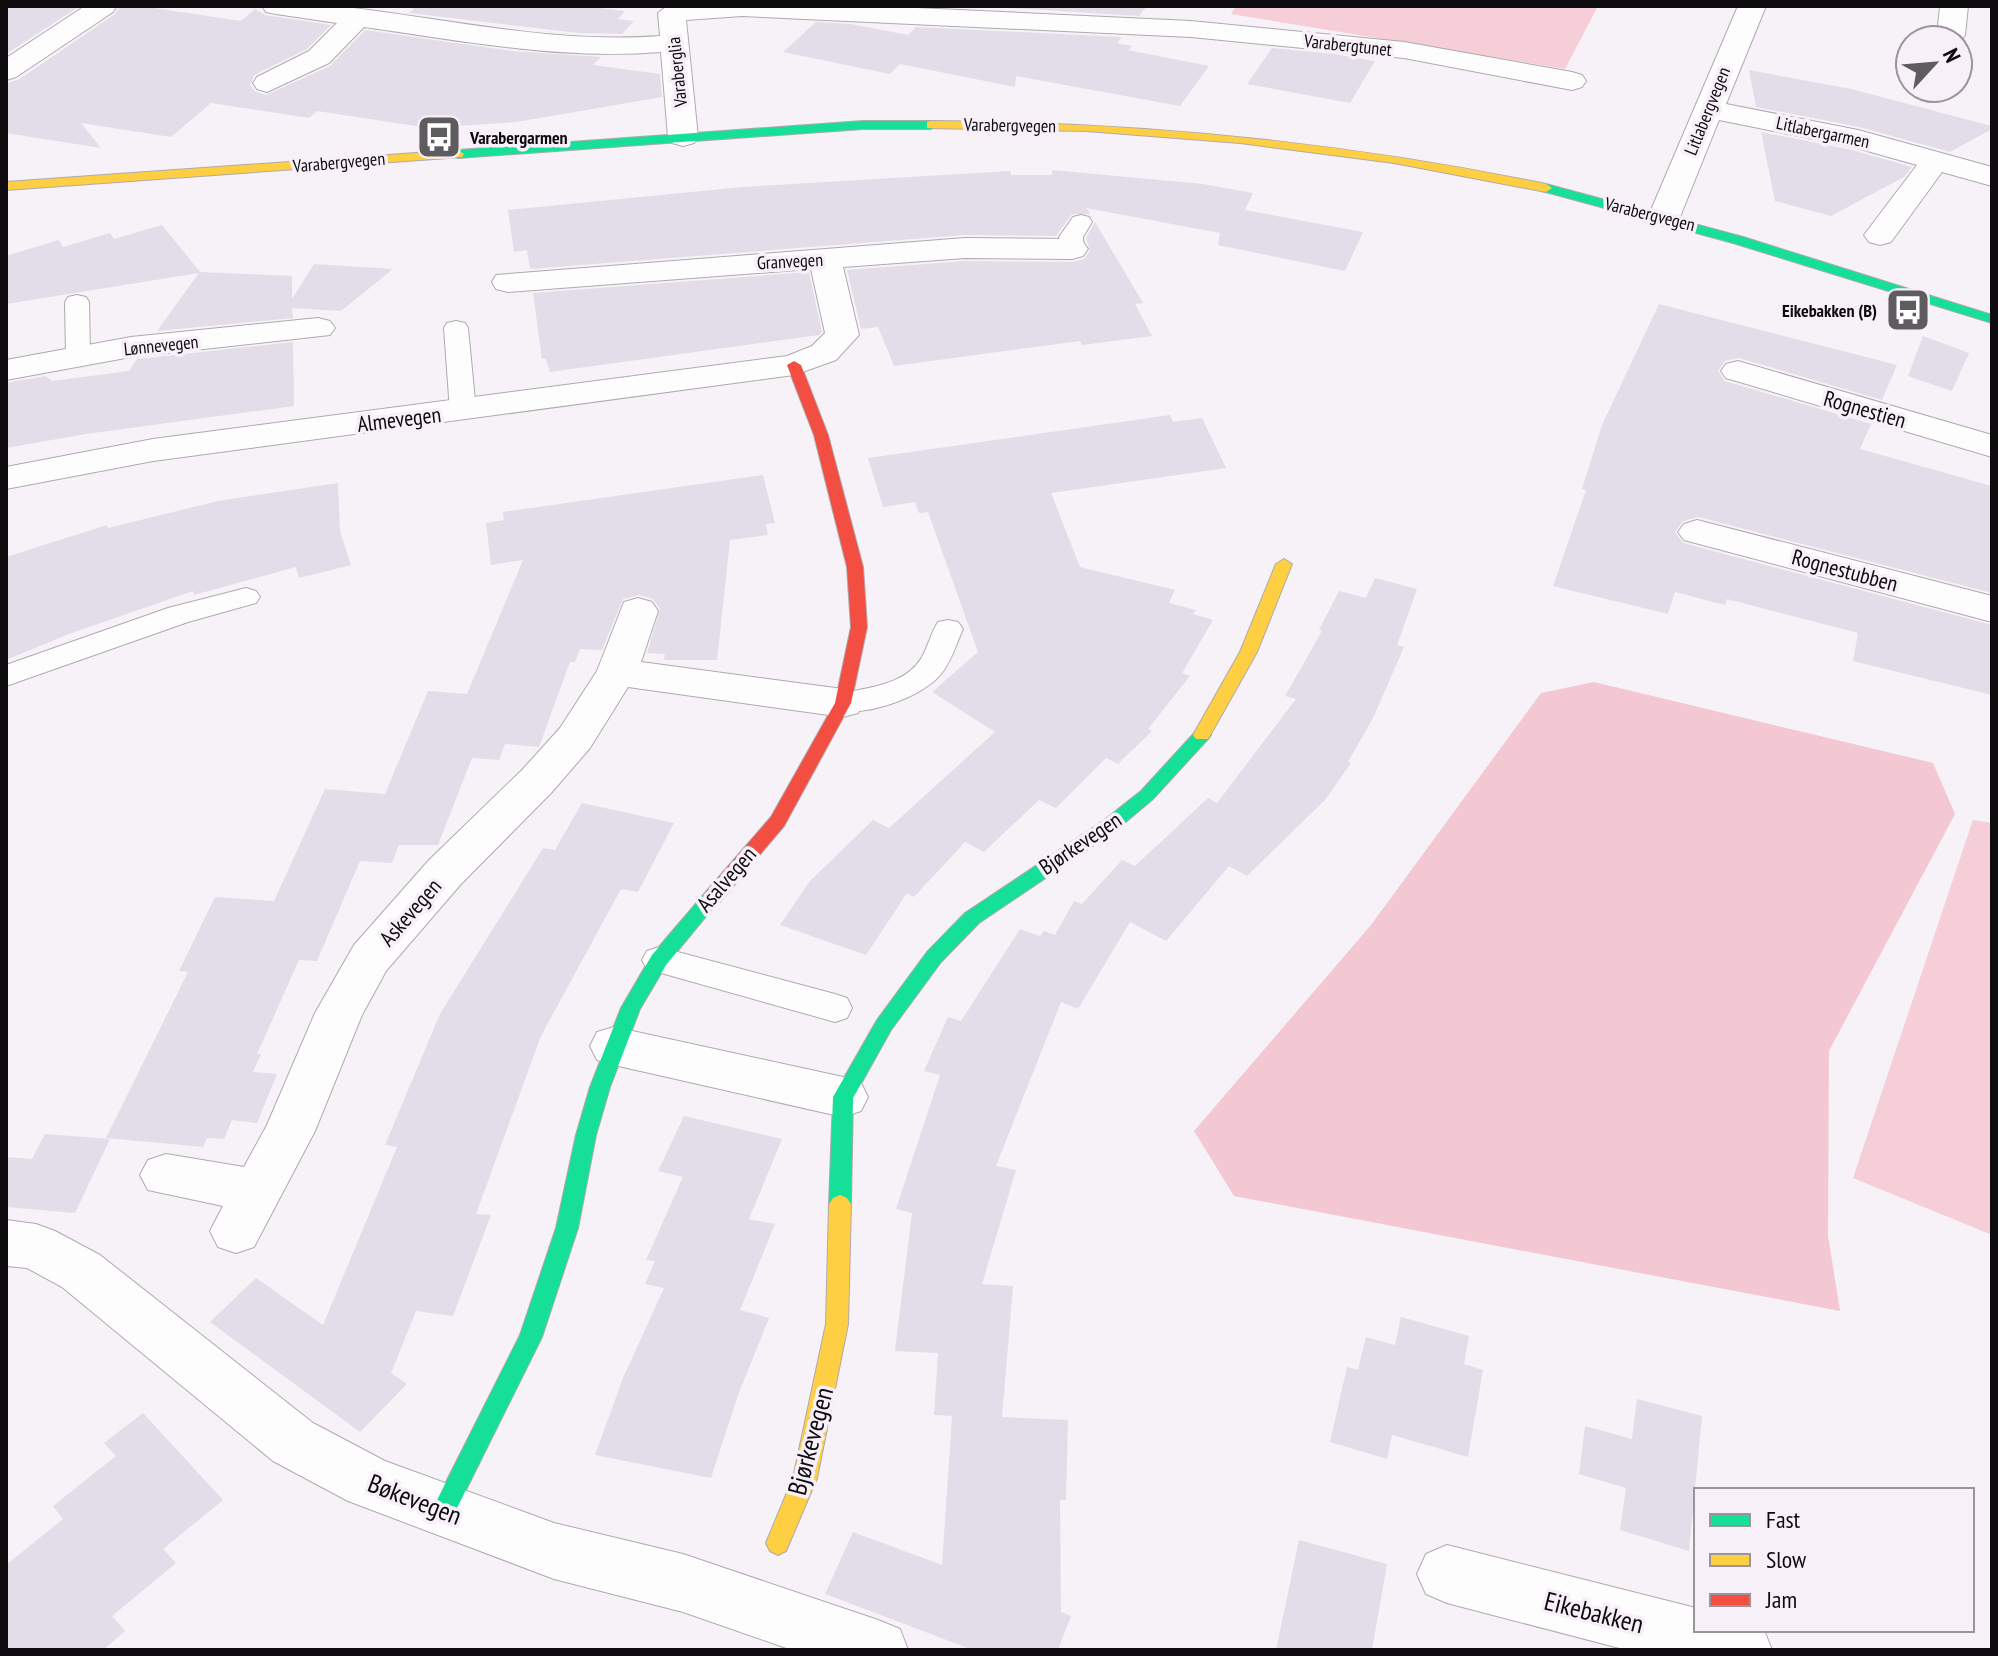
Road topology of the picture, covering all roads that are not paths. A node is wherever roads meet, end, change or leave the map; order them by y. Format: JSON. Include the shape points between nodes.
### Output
{"nodes":[{"id":1,"x":103,"y":6,"type":"edge"},
{"id":2,"x":276,"y":6,"type":"edge"},
{"id":3,"x":1207,"y":6,"type":"edge"},
{"id":4,"x":1752,"y":6,"type":"edge"},
{"id":5,"x":742,"y":7,"type":"edge"},
{"id":6,"x":671,"y":10,"type":"edge"},
{"id":7,"x":357,"y":18,"type":"junction"},
{"id":8,"x":1191,"y":29,"type":"junction"},
{"id":9,"x":674,"y":43,"type":"junction"},
{"id":10,"x":1505,"y":69,"type":"junction"},
{"id":11,"x":6,"y":71,"type":"edge"},
{"id":12,"x":1572,"y":81,"type":"dead end"},
{"id":13,"x":267,"y":83,"type":"dead end"},
{"id":14,"x":1486,"y":94,"type":"dead end"},
{"id":15,"x":1709,"y":109,"type":"junction"},
{"id":16,"x":683,"y":137,"type":"junction"},
{"id":17,"x":1936,"y":160,"type":"junction"},
{"id":18,"x":1992,"y":177,"type":"edge"},
{"id":19,"x":6,"y":186,"type":"edge"},
{"id":20,"x":1664,"y":217,"type":"junction"},
{"id":21,"x":1076,"y":235,"type":"dead end"},
{"id":22,"x":1880,"y":235,"type":"dead end"},
{"id":23,"x":825,"y":259,"type":"junction"},
{"id":24,"x":508,"y":282,"type":"dead end"},
{"id":25,"x":77,"y":302,"type":"dead end"},
{"id":26,"x":1992,"y":319,"type":"edge"},
{"id":27,"x":318,"y":328,"type":"dead end"},
{"id":28,"x":456,"y":328,"type":"dead end"},
{"id":29,"x":78,"y":355,"type":"junction"},
{"id":30,"x":794,"y":365,"type":"junction"},
{"id":31,"x":6,"y":370,"type":"edge"},
{"id":32,"x":1738,"y":371,"type":"dead end"},
{"id":33,"x":463,"y":411,"type":"junction"},
{"id":34,"x":1992,"y":446,"type":"edge"},
{"id":35,"x":6,"y":478,"type":"edge"},
{"id":36,"x":1697,"y":532,"type":"dead end"},
{"id":37,"x":1284,"y":564,"type":"dead end"},
{"id":38,"x":246,"y":597,"type":"dead end"},
{"id":39,"x":1992,"y":609,"type":"edge"},
{"id":40,"x":638,"y":611,"type":"dead end"},
{"id":41,"x":948,"y":629,"type":"dead end"},
{"id":42,"x":617,"y":672,"type":"junction"},
{"id":43,"x":6,"y":676,"type":"edge"},
{"id":44,"x":843,"y":703,"type":"junction"},
{"id":45,"x":659,"y":960,"type":"junction"},
{"id":46,"x":835,"y":1008,"type":"dead end"},
{"id":47,"x":614,"y":1046,"type":"junction"},
{"id":48,"x":843,"y":1097,"type":"junction"},
{"id":49,"x":166,"y":1175,"type":"dead end"},
{"id":50,"x":6,"y":1243,"type":"edge"},
{"id":51,"x":444,"y":1510,"type":"junction"},
{"id":52,"x":778,"y":1543,"type":"dead end"},
{"id":53,"x":1447,"y":1574,"type":"dead end"},
{"id":54,"x":878,"y":1650,"type":"edge"},
{"id":55,"x":1742,"y":1650,"type":"edge"}],
"edges":[{"from":1,"to":11,"type":"street"},
{"from":2,"to":7,"type":"street"},
{"from":3,"to":8,"type":"street"},
{"from":4,"to":15,"type":"street","name":"Litlabergvegen"},
{"from":5,"to":6,"type":"street","name":"Varabergtunet"},
{"from":5,"to":8,"type":"street","name":"Varabergtunet"},
{"from":6,"to":9,"type":"street","name":"Varaberglia"},
{"from":7,"to":9,"type":"street","via":[[535,43],[607,48]]},
{"from":7,"to":13,"type":"street","via":[[319,57]]},
{"from":8,"to":10,"type":"street","name":"Varabergtunet","via":[[1404,50]]},
{"from":9,"to":16,"type":"street","name":"Varaberglia"},
{"from":10,"to":12,"type":"street","name":"Varabergtunet"},
{"from":10,"to":14,"type":"street"},
{"from":15,"to":17,"type":"street","name":"Litlabergarmen"},
{"from":15,"to":20,"type":"street","name":"Litlabergvegen"},
{"from":16,"to":19,"type":"street","name":"Varabergvegen"},
{"from":16,"to":20,"type":"street","name":"Varabergvegen","via":[[984,123],[1178,133],[1400,159]]},
{"from":17,"to":18,"type":"street","name":"Litlabergarmen"},
{"from":17,"to":22,"type":"street"},
{"from":20,"to":26,"type":"street","name":"Varabergvegen"},
{"from":21,"to":23,"type":"street","name":"Granvegen"},
{"from":23,"to":24,"type":"street","name":"Granvegen"},
{"from":23,"to":30,"type":"street","via":[[842,335],[824,353]]},
{"from":25,"to":29,"type":"lane"},
{"from":27,"to":29,"type":"street","name":"Lønnevegen"},
{"from":28,"to":33,"type":"lane"},
{"from":29,"to":31,"type":"street","name":"Lønnevegen"},
{"from":30,"to":33,"type":"street","name":"Almevegen"},
{"from":30,"to":44,"type":"street","name":"Asalvegen","via":[[821,435],[855,567],[859,627]]},
{"from":32,"to":34,"type":"street","name":"Rognestien"},
{"from":33,"to":35,"type":"street","name":"Almevegen","via":[[153,450]]},
{"from":36,"to":39,"type":"street","name":"Rognestubben"},
{"from":37,"to":48,"type":"street","name":"Bjørkevegen","via":[[1255,644],[1195,746],[1109,826],[972,918],[934,957],[884,1025]]},
{"from":38,"to":43,"type":"lane","via":[[178,615]]},
{"from":40,"to":42,"type":"street","name":"Askevegen"},
{"from":41,"to":44,"type":"lane","via":[[932,664],[911,682],[884,696]]},
{"from":42,"to":44,"type":"street"},
{"from":42,"to":49,"type":"street","name":"Askevegen","via":[[575,738],[370,958],[339,1013],[290,1131],[248,1211]]},
{"from":44,"to":45,"type":"street","name":"Asalvegen","via":[[778,821]]},
{"from":45,"to":46,"type":"lane"},
{"from":45,"to":47,"type":"street","name":"Asalvegen"},
{"from":47,"to":48,"type":"street"},
{"from":47,"to":51,"type":"street","name":"Asalvegen","via":[[586,1135],[567,1228],[531,1337]]},
{"from":48,"to":52,"type":"street","name":"Bjørkevegen","via":[[837,1324],[805,1478]]},
{"from":50,"to":51,"type":"street","name":"Bøkevegen","via":[[36,1247],[81,1271],[293,1442],[368,1482]]},
{"from":51,"to":54,"type":"street","name":"Bøkevegen","via":[[554,1551],[683,1583]]},
{"from":53,"to":55,"type":"street","name":"Eikebakken"}]}
